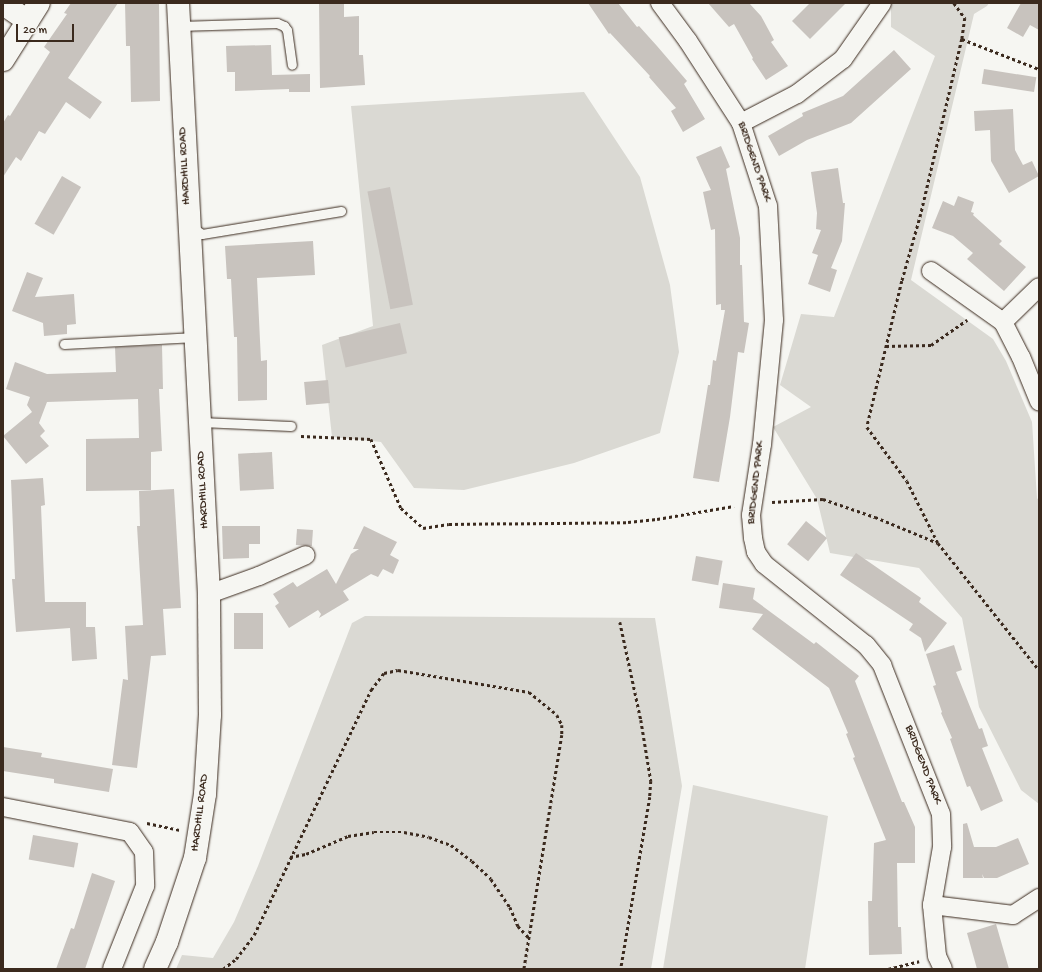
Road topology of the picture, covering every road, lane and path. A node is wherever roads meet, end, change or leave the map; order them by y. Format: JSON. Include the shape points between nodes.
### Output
{"nodes":[{"id":1,"x":178,"y":3,"type":"edge"},
{"id":2,"x":660,"y":3,"type":"edge"},
{"id":3,"x":882,"y":3,"type":"edge"},
{"id":4,"x":954,"y":3,"type":"edge"},
{"id":5,"x":3,"y":4,"type":"edge"},
{"id":6,"x":33,"y":12,"type":"edge"},
{"id":7,"x":179,"y":26,"type":"junction"},
{"id":8,"x":962,"y":39,"type":"junction"},
{"id":9,"x":3,"y":60,"type":"edge"},
{"id":10,"x":292,"y":65,"type":"dead end"},
{"id":11,"x":1039,"y":69,"type":"edge"},
{"id":12,"x":741,"y":123,"type":"junction"},
{"id":13,"x":341,"y":211,"type":"dead end"},
{"id":14,"x":190,"y":225,"type":"junction"},
{"id":15,"x":931,"y":271,"type":"dead end"},
{"id":16,"x":1039,"y":287,"type":"edge"},
{"id":17,"x":983,"y":308,"type":"junction"},
{"id":18,"x":1003,"y":322,"type":"junction"},
{"id":19,"x":196,"y":337,"type":"junction"},
{"id":20,"x":64,"y":344,"type":"dead end"},
{"id":21,"x":886,"y":346,"type":"junction"},
{"id":22,"x":1039,"y":401,"type":"edge"},
{"id":23,"x":200,"y":422,"type":"junction"},
{"id":24,"x":291,"y":426,"type":"dead end"},
{"id":25,"x":295,"y":436,"type":"dead end"},
{"id":26,"x":753,"y":502,"type":"junction"},
{"id":27,"x":938,"y":543,"type":"junction"},
{"id":28,"x":306,"y":555,"type":"dead end"},
{"id":29,"x":209,"y":594,"type":"junction"},
{"id":30,"x":620,"y":622,"type":"dead end"},
{"id":31,"x":1039,"y":670,"type":"edge"},
{"id":32,"x":3,"y":807,"type":"edge"},
{"id":33,"x":130,"y":832,"type":"junction"},
{"id":34,"x":199,"y":835,"type":"junction"},
{"id":35,"x":290,"y":857,"type":"junction"},
{"id":36,"x":1039,"y":898,"type":"edge"},
{"id":37,"x":932,"y":905,"type":"junction"},
{"id":38,"x":529,"y":938,"type":"junction"},
{"id":39,"x":940,"y":962,"type":"edge"},
{"id":40,"x":112,"y":969,"type":"edge"},
{"id":41,"x":155,"y":969,"type":"edge"},
{"id":42,"x":223,"y":969,"type":"edge"},
{"id":43,"x":524,"y":969,"type":"edge"},
{"id":44,"x":621,"y":969,"type":"edge"},
{"id":45,"x":888,"y":969,"type":"edge"}],
"edges":[{"from":1,"to":7,"type":"main road","name":"HARDHILL ROAD"},
{"from":2,"to":12,"type":"street","name":"BRIDGEND PARK"},
{"from":3,"to":12,"type":"street","via":[[843,59],[797,94]]},
{"from":4,"to":8,"type":"path","via":[[965,18]]},
{"from":5,"to":6,"type":"main road"},
{"from":6,"to":9,"type":"main road"},
{"from":7,"to":10,"type":"lane","via":[[277,22],[287,30]]},
{"from":7,"to":14,"type":"main road","name":"HARDHILL ROAD"},
{"from":8,"to":11,"type":"path"},
{"from":8,"to":21,"type":"path","via":[[921,214]]},
{"from":12,"to":26,"type":"street","name":"BRIDGEND PARK","via":[[768,206],[774,320],[762,444]]},
{"from":13,"to":14,"type":"lane","via":[[202,234]]},
{"from":14,"to":19,"type":"main road","name":"HARDHILL ROAD"},
{"from":15,"to":17,"type":"street"},
{"from":16,"to":18,"type":"street"},
{"from":17,"to":18,"type":"street"},
{"from":17,"to":21,"type":"path","via":[[932,345]]},
{"from":18,"to":22,"type":"street"},
{"from":19,"to":20,"type":"lane"},
{"from":19,"to":23,"type":"main road","name":"HARDHILL ROAD"},
{"from":21,"to":27,"type":"path","via":[[867,427],[907,481]]},
{"from":23,"to":24,"type":"lane"},
{"from":23,"to":29,"type":"main road","name":"HARDHILL ROAD"},
{"from":25,"to":26,"type":"path","via":[[371,439],[401,508],[423,528],[449,524],[650,520]]},
{"from":26,"to":27,"type":"path","via":[[823,500],[875,517]]},
{"from":26,"to":37,"type":"street","name":"BRIDGEND PARK","via":[[753,538],[756,552],[764,564],[866,646],[882,665],[941,814],[942,847]]},
{"from":27,"to":31,"type":"path"},
{"from":28,"to":29,"type":"street"},
{"from":29,"to":34,"type":"main road","name":"HARDHILL ROAD","via":[[210,715],[205,794]]},
{"from":30,"to":44,"type":"path","via":[[651,781]]},
{"from":32,"to":33,"type":"street"},
{"from":33,"to":34,"type":"path","via":[[142,822]]},
{"from":33,"to":40,"type":"street","via":[[144,852],[145,886]]},
{"from":34,"to":41,"type":"main road","name":"HARDHILL ROAD","via":[[195,858],[167,942]]},
{"from":35,"to":38,"type":"path","via":[[306,854],[348,836],[374,832],[404,832],[429,837],[451,846],[491,879],[510,907],[518,926]]},
{"from":35,"to":38,"type":"path","via":[[371,690],[384,673],[398,670],[529,692],[557,715],[562,725],[562,735]]},
{"from":35,"to":42,"type":"path","via":[[254,935],[236,959]]},
{"from":36,"to":37,"type":"street","via":[[1013,915]]},
{"from":37,"to":39,"type":"street","name":"BRIDGEND PARK"},
{"from":38,"to":43,"type":"path"},
{"from":39,"to":45,"type":"path"}]}
